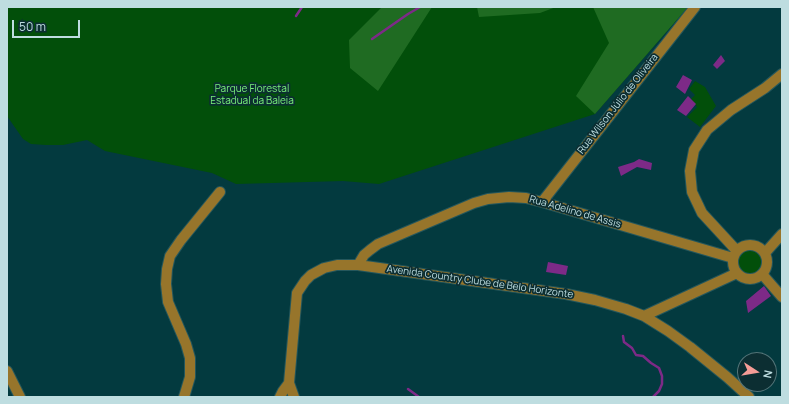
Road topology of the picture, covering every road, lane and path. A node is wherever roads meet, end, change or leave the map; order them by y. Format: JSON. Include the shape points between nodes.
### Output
{"nodes":[{"id":1,"x":695,"y":7,"type":"edge"},
{"id":2,"x":782,"y":74,"type":"edge"},
{"id":3,"x":220,"y":192,"type":"dead end"},
{"id":4,"x":542,"y":202,"type":"junction"},
{"id":5,"x":782,"y":234,"type":"edge"},
{"id":6,"x":765,"y":252,"type":"junction"},
{"id":7,"x":735,"y":254,"type":"junction"},
{"id":8,"x":358,"y":265,"type":"junction"},
{"id":9,"x":737,"y":273,"type":"junction"},
{"id":10,"x":762,"y":274,"type":"junction"},
{"id":11,"x":782,"y":296,"type":"edge"},
{"id":12,"x":644,"y":316,"type":"junction"},
{"id":13,"x":7,"y":371,"type":"edge"},
{"id":14,"x":289,"y":384,"type":"junction"},
{"id":15,"x":20,"y":397,"type":"edge"},
{"id":16,"x":184,"y":397,"type":"edge"},
{"id":17,"x":280,"y":397,"type":"edge"},
{"id":18,"x":294,"y":397,"type":"edge"},
{"id":19,"x":749,"y":397,"type":"edge"}],
"edges":[{"from":1,"to":4,"type":"street","name":"Rua Wilson Júlio de Oliveira"},
{"from":2,"to":7,"type":"street","via":[[707,130],[694,150],[690,171],[692,192],[702,213]]},
{"from":3,"to":16,"type":"street","via":[[181,240],[170,256],[167,269],[168,302],[190,358],[190,377]]},
{"from":4,"to":7,"type":"street","name":"Rua Adelino de Assis"},
{"from":4,"to":8,"type":"street","name":"Rua Adelino de Assis","via":[[509,197],[474,203],[378,244]]},
{"from":5,"to":6,"type":"street"},
{"from":6,"to":7,"type":"street","via":[[748,244],[742,246]]},
{"from":6,"to":10,"type":"street","via":[[767,264]]},
{"from":7,"to":9,"type":"street","via":[[733,263]]},
{"from":8,"to":12,"type":"street","name":"Avenida Country Clube de Belo Horizonte","via":[[566,294],[595,300]]},
{"from":8,"to":14,"type":"street","name":"Avenida Country Clube de Belo Horizonte","via":[[324,268],[305,280],[297,293]]},
{"from":9,"to":10,"type":"street","via":[[749,279]]},
{"from":9,"to":12,"type":"street"},
{"from":10,"to":11,"type":"street"},
{"from":12,"to":19,"type":"street","name":"Avenida Country Clube de Belo Horizonte","via":[[690,347]]},
{"from":13,"to":15,"type":"street"},
{"from":14,"to":17,"type":"street"},
{"from":14,"to":18,"type":"street","name":"Avenida Country Clube de Belo Horizonte"}]}
